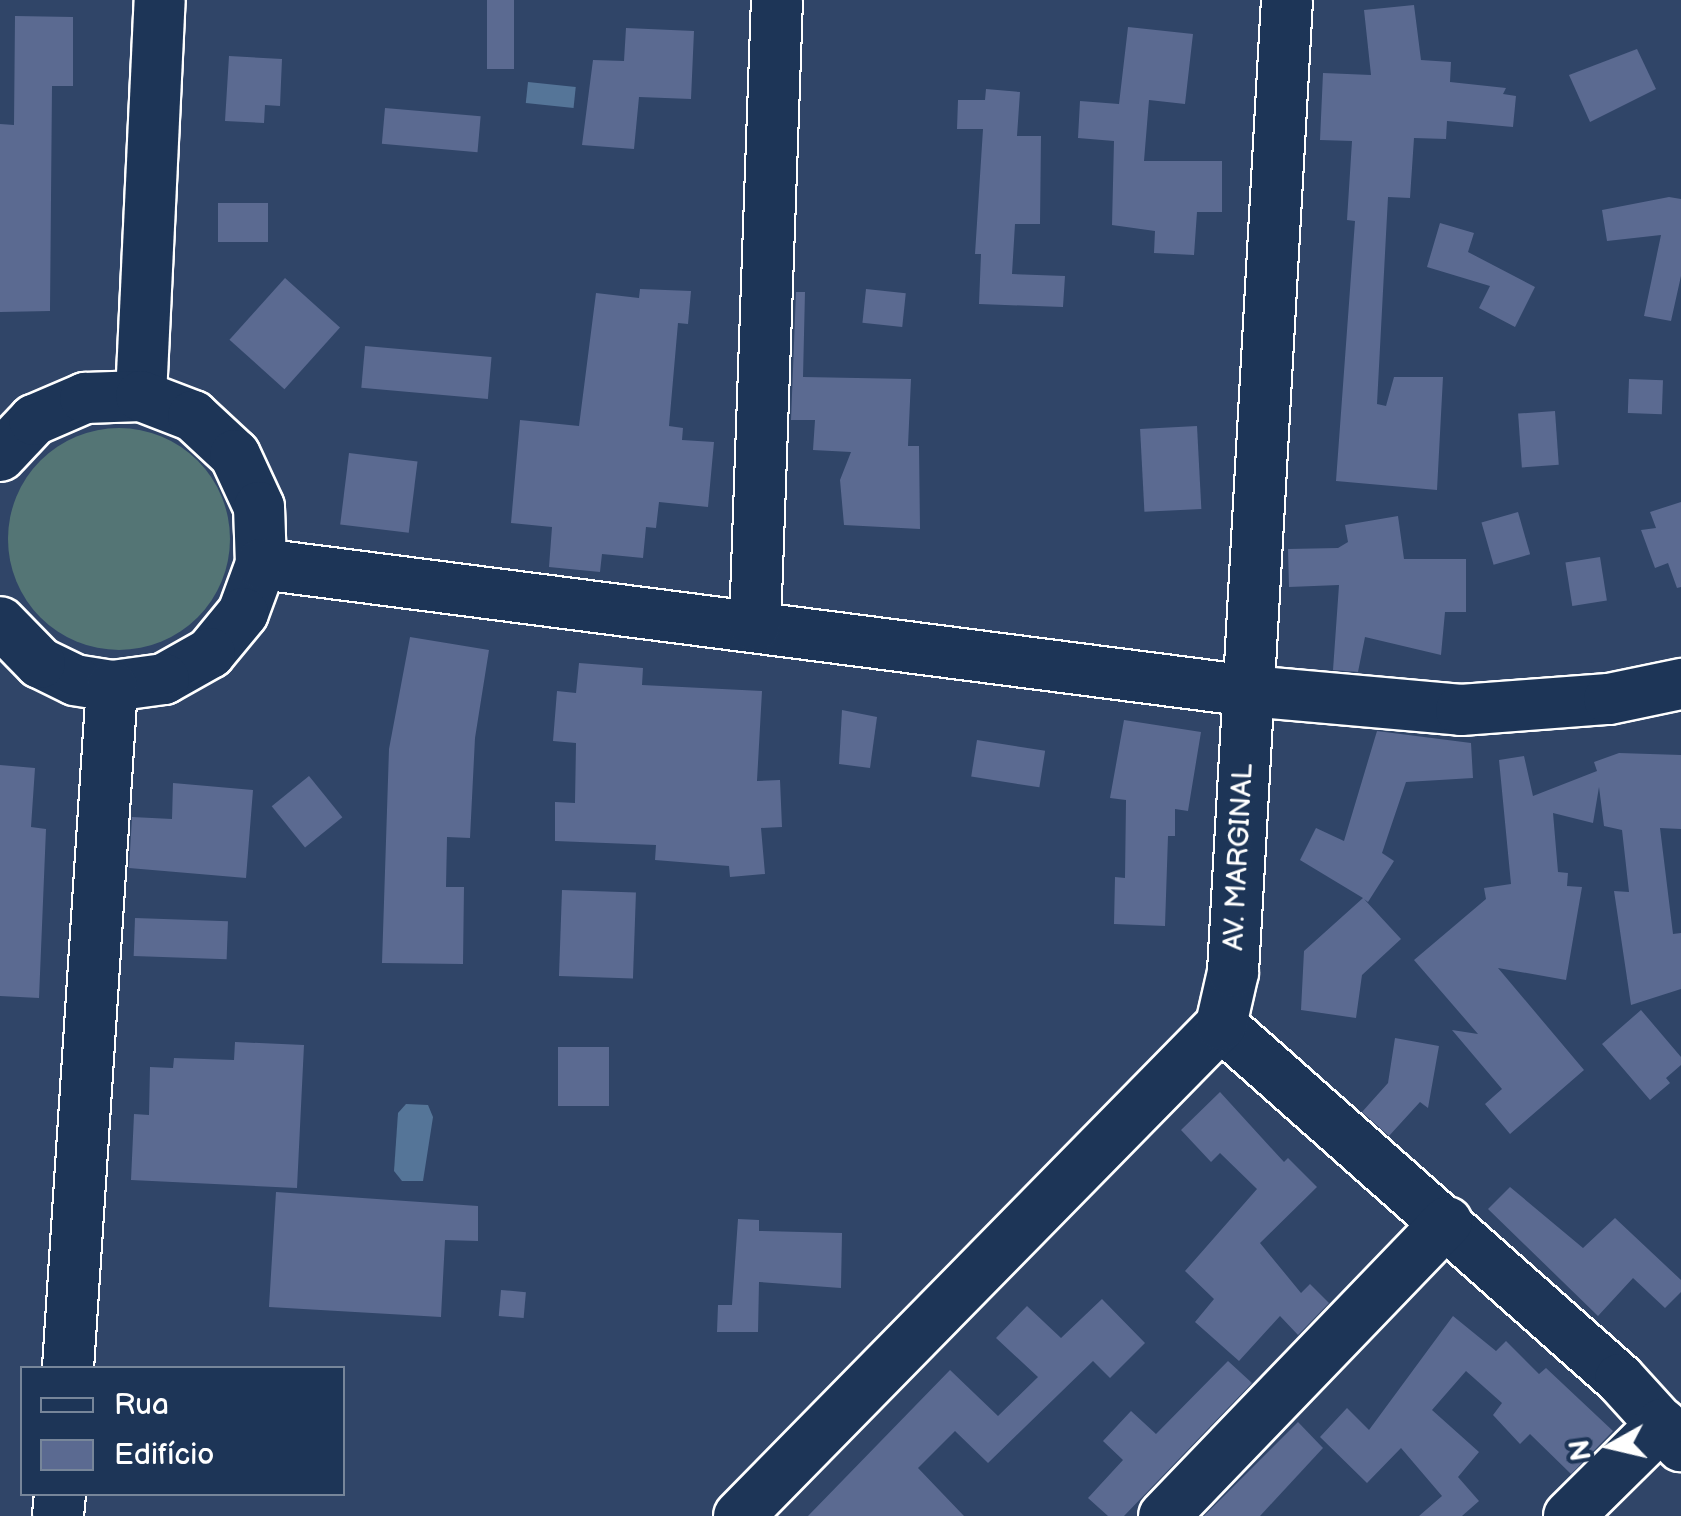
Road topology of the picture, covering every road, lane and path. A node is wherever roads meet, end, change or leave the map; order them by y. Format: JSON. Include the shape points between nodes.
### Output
{"nodes":[{"id":1,"x":160,"y":0,"type":"edge"},
{"id":2,"x":777,"y":0,"type":"edge"},
{"id":3,"x":1288,"y":0,"type":"edge"},
{"id":4,"x":140,"y":396,"type":"junction"},
{"id":5,"x":0,"y":456,"type":"edge"},
{"id":6,"x":261,"y":564,"type":"junction"},
{"id":7,"x":755,"y":626,"type":"junction"},
{"id":8,"x":4,"y":636,"type":"edge"},
{"id":9,"x":1681,"y":684,"type":"edge"},
{"id":10,"x":112,"y":686,"type":"junction"},
{"id":11,"x":1249,"y":691,"type":"junction"},
{"id":12,"x":1221,"y":1025,"type":"junction"},
{"id":13,"x":1447,"y":1222,"type":"junction"},
{"id":14,"x":68,"y":1366,"type":"edge"},
{"id":15,"x":1672,"y":1435,"type":"edge"},
{"id":16,"x":739,"y":1516,"type":"edge"},
{"id":17,"x":1164,"y":1516,"type":"edge"},
{"id":18,"x":1569,"y":1516,"type":"edge"}],
"edges":[{"from":1,"to":4,"type":"street"},
{"from":2,"to":7,"type":"street"},
{"from":3,"to":11,"type":"street","name":"AV. MARGINAL"},
{"from":4,"to":5,"type":"street","via":[[85,398],[34,420]]},
{"from":4,"to":6,"type":"street","via":[[194,416],[235,455],[259,507]]},
{"from":6,"to":7,"type":"street"},
{"from":6,"to":10,"type":"street","via":[[243,613],[210,653],[164,679]]},
{"from":7,"to":11,"type":"street"},
{"from":8,"to":10,"type":"street","via":[[75,680]]},
{"from":9,"to":11,"type":"street","via":[[1609,699],[1461,710]]},
{"from":10,"to":14,"type":"street"},
{"from":11,"to":12,"type":"street","name":"AV. MARGINAL","via":[[1232,972]]},
{"from":12,"to":13,"type":"street"},
{"from":12,"to":16,"type":"street"},
{"from":13,"to":15,"type":"street"},
{"from":13,"to":17,"type":"street"},
{"from":15,"to":18,"type":"street"}]}
